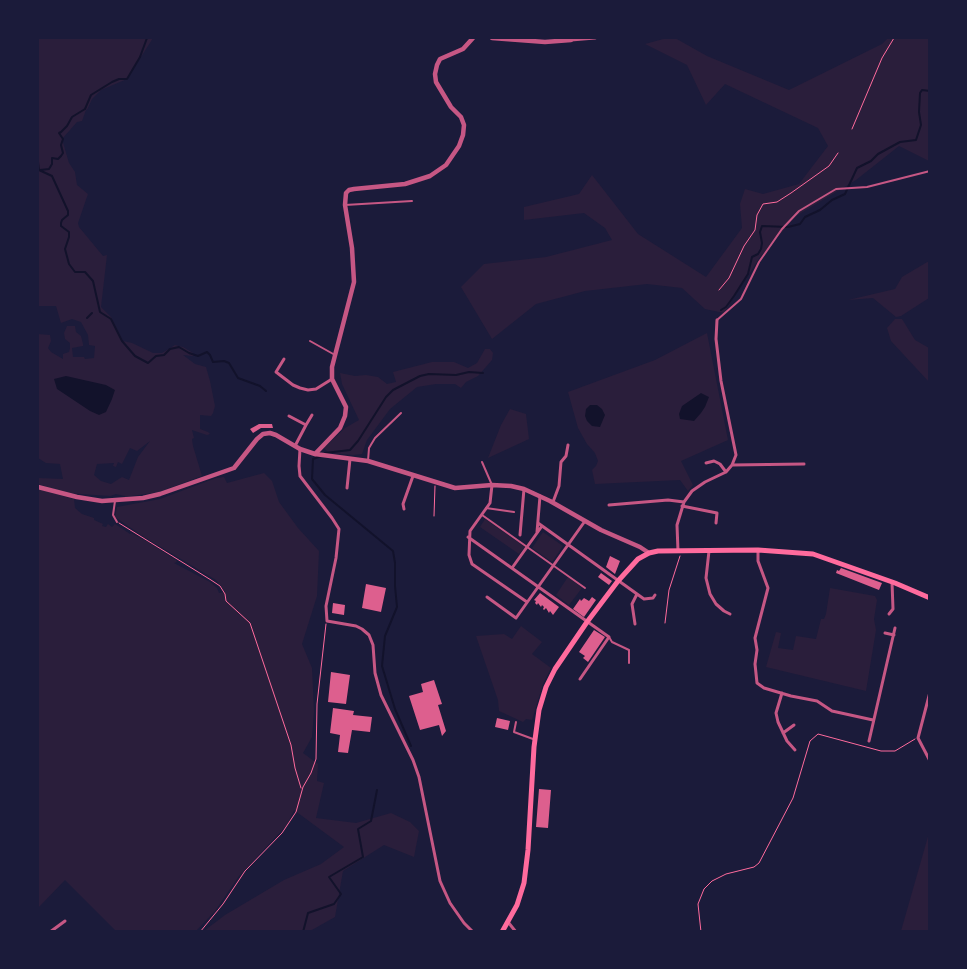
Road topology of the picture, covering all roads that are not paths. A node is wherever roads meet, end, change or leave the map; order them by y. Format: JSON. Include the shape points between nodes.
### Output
{"nodes":[{"id":1,"x":473,"y":38,"type":"edge"},
{"id":2,"x":492,"y":38,"type":"edge"},
{"id":3,"x":595,"y":38,"type":"edge"},
{"id":4,"x":571,"y":39,"type":"edge"},
{"id":5,"x":930,"y":171,"type":"edge"},
{"id":6,"x":412,"y":201,"type":"dead end"},
{"id":7,"x":345,"y":205,"type":"junction"},
{"id":8,"x":717,"y":320,"type":"joint"},
{"id":9,"x":310,"y":341,"type":"dead end"},
{"id":10,"x":335,"y":355,"type":"junction"},
{"id":11,"x":284,"y":359,"type":"dead end"},
{"id":12,"x":332,"y":379,"type":"junction"},
{"id":13,"x":401,"y":413,"type":"dead end"},
{"id":14,"x":312,"y":415,"type":"dead end"},
{"id":15,"x":289,"y":416,"type":"dead end"},
{"id":16,"x":306,"y":425,"type":"junction"},
{"id":17,"x":568,"y":445,"type":"dead end"},
{"id":18,"x":298,"y":447,"type":"junction"},
{"id":19,"x":316,"y":454,"type":"junction"},
{"id":20,"x":350,"y":459,"type":"junction"},
{"id":21,"x":368,"y":461,"type":"junction"},
{"id":22,"x":482,"y":462,"type":"dead end"},
{"id":23,"x":706,"y":463,"type":"dead end"},
{"id":24,"x":804,"y":464,"type":"dead end"},
{"id":25,"x":732,"y":465,"type":"junction"},
{"id":26,"x":726,"y":472,"type":"junction"},
{"id":27,"x":413,"y":476,"type":"junction"},
{"id":28,"x":492,"y":485,"type":"junction"},
{"id":29,"x":38,"y":487,"type":"edge"},
{"id":30,"x":347,"y":488,"type":"dead end"},
{"id":31,"x":524,"y":489,"type":"junction"},
{"id":32,"x":540,"y":496,"type":"junction"},
{"id":33,"x":115,"y":501,"type":"junction"},
{"id":34,"x":553,"y":502,"type":"junction"},
{"id":35,"x":609,"y":504,"type":"dead end"},
{"id":36,"x":683,"y":504,"type":"junction"},
{"id":37,"x":486,"y":508,"type":"junction"},
{"id":38,"x":404,"y":509,"type":"dead end"},
{"id":39,"x":514,"y":512,"type":"dead end"},
{"id":40,"x":482,"y":515,"type":"junction"},
{"id":41,"x":586,"y":521,"type":"junction"},
{"id":42,"x":117,"y":522,"type":"road end"},
{"id":43,"x":538,"y":523,"type":"junction"},
{"id":44,"x":716,"y":523,"type":"dead end"},
{"id":45,"x":542,"y":526,"type":"junction"},
{"id":46,"x":537,"y":533,"type":"junction"},
{"id":47,"x":520,"y":535,"type":"dead end"},
{"id":48,"x":468,"y":537,"type":"junction"},
{"id":49,"x":568,"y":545,"type":"junction"},
{"id":50,"x":527,"y":547,"type":"junction"},
{"id":51,"x":709,"y":550,"type":"junction"},
{"id":52,"x":758,"y":550,"type":"junction"},
{"id":53,"x":679,"y":551,"type":"junction"},
{"id":54,"x":649,"y":553,"type":"junction"},
{"id":55,"x":554,"y":565,"type":"junction"},
{"id":56,"x":512,"y":568,"type":"junction"},
{"id":57,"x":618,"y":581,"type":"junction"},
{"id":58,"x":892,"y":582,"type":"junction"},
{"id":59,"x":538,"y":587,"type":"junction"},
{"id":60,"x":585,"y":588,"type":"dead end"},
{"id":61,"x":637,"y":594,"type":"junction"},
{"id":62,"x":655,"y":596,"type":"dead end"},
{"id":63,"x":487,"y":597,"type":"dead end"},
{"id":64,"x":930,"y":598,"type":"edge"},
{"id":65,"x":527,"y":602,"type":"junction"},
{"id":66,"x":730,"y":614,"type":"dead end"},
{"id":67,"x":890,"y":614,"type":"dead end"},
{"id":68,"x":587,"y":622,"type":"junction"},
{"id":69,"x":635,"y":624,"type":"dead end"},
{"id":70,"x":895,"y":628,"type":"dead end"},
{"id":71,"x":885,"y":633,"type":"dead end"},
{"id":72,"x":894,"y":635,"type":"junction"},
{"id":73,"x":609,"y":637,"type":"junction"},
{"id":74,"x":629,"y":663,"type":"dead end"},
{"id":75,"x":580,"y":679,"type":"dead end"},
{"id":76,"x":930,"y":692,"type":"edge"},
{"id":77,"x":782,"y":693,"type":"junction"},
{"id":78,"x":873,"y":720,"type":"junction"},
{"id":79,"x":516,"y":722,"type":"dead end"},
{"id":80,"x":794,"y":725,"type":"dead end"},
{"id":81,"x":783,"y":733,"type":"junction"},
{"id":82,"x":535,"y":739,"type":"junction"},
{"id":83,"x":869,"y":740,"type":"dead end"},
{"id":84,"x":795,"y":750,"type":"dead end"},
{"id":85,"x":930,"y":760,"type":"edge"},
{"id":86,"x":66,"y":921,"type":"dead end"},
{"id":87,"x":508,"y":922,"type":"junction"},
{"id":88,"x":50,"y":932,"type":"edge"},
{"id":89,"x":473,"y":932,"type":"edge"},
{"id":90,"x":502,"y":932,"type":"edge"},
{"id":91,"x":516,"y":932,"type":"edge"}],
"edges":[{"from":1,"to":7,"type":"street","via":[[463,49],[440,59],[435,74],[439,88],[464,125],[459,146],[446,165],[430,176],[405,184],[349,190]]},
{"from":2,"to":4,"type":"street","via":[[545,42]]},
{"from":3,"to":4,"type":"street"},
{"from":5,"to":8,"type":"lane","via":[[867,187],[836,189],[799,211],[759,262],[741,299]]},
{"from":6,"to":7,"type":"lane"},
{"from":7,"to":10,"type":"street","via":[[354,282]]},
{"from":8,"to":25,"type":"street","via":[[719,368],[736,455]]},
{"from":9,"to":10,"type":"lane"},
{"from":10,"to":12,"type":"street"},
{"from":11,"to":12,"type":"street","via":[[276,372],[300,388],[316,389]]},
{"from":12,"to":19,"type":"street","via":[[346,407],[345,416],[340,428]]},
{"from":13,"to":21,"type":"lane","via":[[375,438],[369,448]]},
{"from":14,"to":16,"type":"street"},
{"from":15,"to":16,"type":"street"},
{"from":16,"to":18,"type":"street"},
{"from":17,"to":34,"type":"street"},
{"from":18,"to":19,"type":"street"},
{"from":18,"to":33,"type":"street","via":[[276,435],[264,434],[234,468],[160,494]]},
{"from":18,"to":89,"type":"street","via":[[300,476],[339,529],[326,621],[356,626],[369,635],[381,695],[419,777],[440,881],[450,902]]},
{"from":19,"to":20,"type":"street"},
{"from":20,"to":21,"type":"street"},
{"from":20,"to":30,"type":"street"},
{"from":21,"to":27,"type":"street"},
{"from":22,"to":28,"type":"lane"},
{"from":23,"to":26,"type":"street","via":[[714,461]]},
{"from":24,"to":25,"type":"street"},
{"from":25,"to":26,"type":"street"},
{"from":26,"to":36,"type":"street","via":[[692,491]]},
{"from":27,"to":28,"type":"street","via":[[455,488]]},
{"from":27,"to":38,"type":"street"},
{"from":28,"to":31,"type":"street"},
{"from":28,"to":37,"type":"street","via":[[490,503]]},
{"from":29,"to":33,"type":"street","via":[[84,498]]},
{"from":31,"to":32,"type":"street"},
{"from":31,"to":47,"type":"street"},
{"from":32,"to":34,"type":"street"},
{"from":32,"to":43,"type":"street"},
{"from":33,"to":42,"type":"lane","via":[[113,517]]},
{"from":34,"to":41,"type":"street"},
{"from":35,"to":36,"type":"street","via":[[668,500]]},
{"from":36,"to":44,"type":"street","via":[[717,513]]},
{"from":36,"to":53,"type":"street","via":[[677,525]]},
{"from":37,"to":39,"type":"lane"},
{"from":37,"to":40,"type":"street"},
{"from":40,"to":48,"type":"street"},
{"from":40,"to":50,"type":"lane"},
{"from":41,"to":49,"type":"street"},
{"from":41,"to":54,"type":"street"},
{"from":43,"to":45,"type":"street"},
{"from":43,"to":46,"type":"street"},
{"from":45,"to":46,"type":"street"},
{"from":45,"to":49,"type":"street"},
{"from":46,"to":50,"type":"street"},
{"from":48,"to":56,"type":"street"},
{"from":48,"to":65,"type":"street","via":[[468,555],[472,564]]},
{"from":49,"to":55,"type":"street"},
{"from":49,"to":57,"type":"street"},
{"from":50,"to":55,"type":"lane"},
{"from":50,"to":56,"type":"street"},
{"from":51,"to":52,"type":"main road"},
{"from":51,"to":53,"type":"main road"},
{"from":51,"to":66,"type":"street","via":[[706,578],[710,594],[716,604]]},
{"from":52,"to":58,"type":"main road","via":[[813,554]]},
{"from":52,"to":77,"type":"street","via":[[758,561],[768,588],[755,638],[757,683]]},
{"from":53,"to":54,"type":"main road"},
{"from":54,"to":57,"type":"main road","via":[[638,559]]},
{"from":55,"to":59,"type":"street"},
{"from":55,"to":60,"type":"lane"},
{"from":56,"to":59,"type":"street"},
{"from":57,"to":61,"type":"street"},
{"from":57,"to":68,"type":"main road"},
{"from":58,"to":64,"type":"main road"},
{"from":58,"to":67,"type":"street","via":[[893,609]]},
{"from":59,"to":65,"type":"street"},
{"from":59,"to":68,"type":"street"},
{"from":61,"to":62,"type":"street","via":[[644,599]]},
{"from":61,"to":69,"type":"street","via":[[632,604]]},
{"from":63,"to":65,"type":"street","via":[[516,618]]},
{"from":68,"to":73,"type":"street"},
{"from":68,"to":82,"type":"main road","via":[[546,687]]},
{"from":70,"to":72,"type":"street"},
{"from":71,"to":72,"type":"street"},
{"from":72,"to":78,"type":"street"},
{"from":73,"to":74,"type":"lane","via":[[612,642],[629,650]]},
{"from":73,"to":75,"type":"street"},
{"from":76,"to":85,"type":"street","via":[[918,738]]},
{"from":77,"to":78,"type":"street","via":[[817,701],[832,711]]},
{"from":77,"to":81,"type":"street","via":[[776,713]]},
{"from":78,"to":83,"type":"street"},
{"from":79,"to":82,"type":"lane","via":[[514,732]]},
{"from":80,"to":81,"type":"street"},
{"from":81,"to":84,"type":"street"},
{"from":82,"to":87,"type":"main road","via":[[524,882]]},
{"from":86,"to":88,"type":"street"},
{"from":87,"to":90,"type":"main road"},
{"from":87,"to":91,"type":"street"}]}
